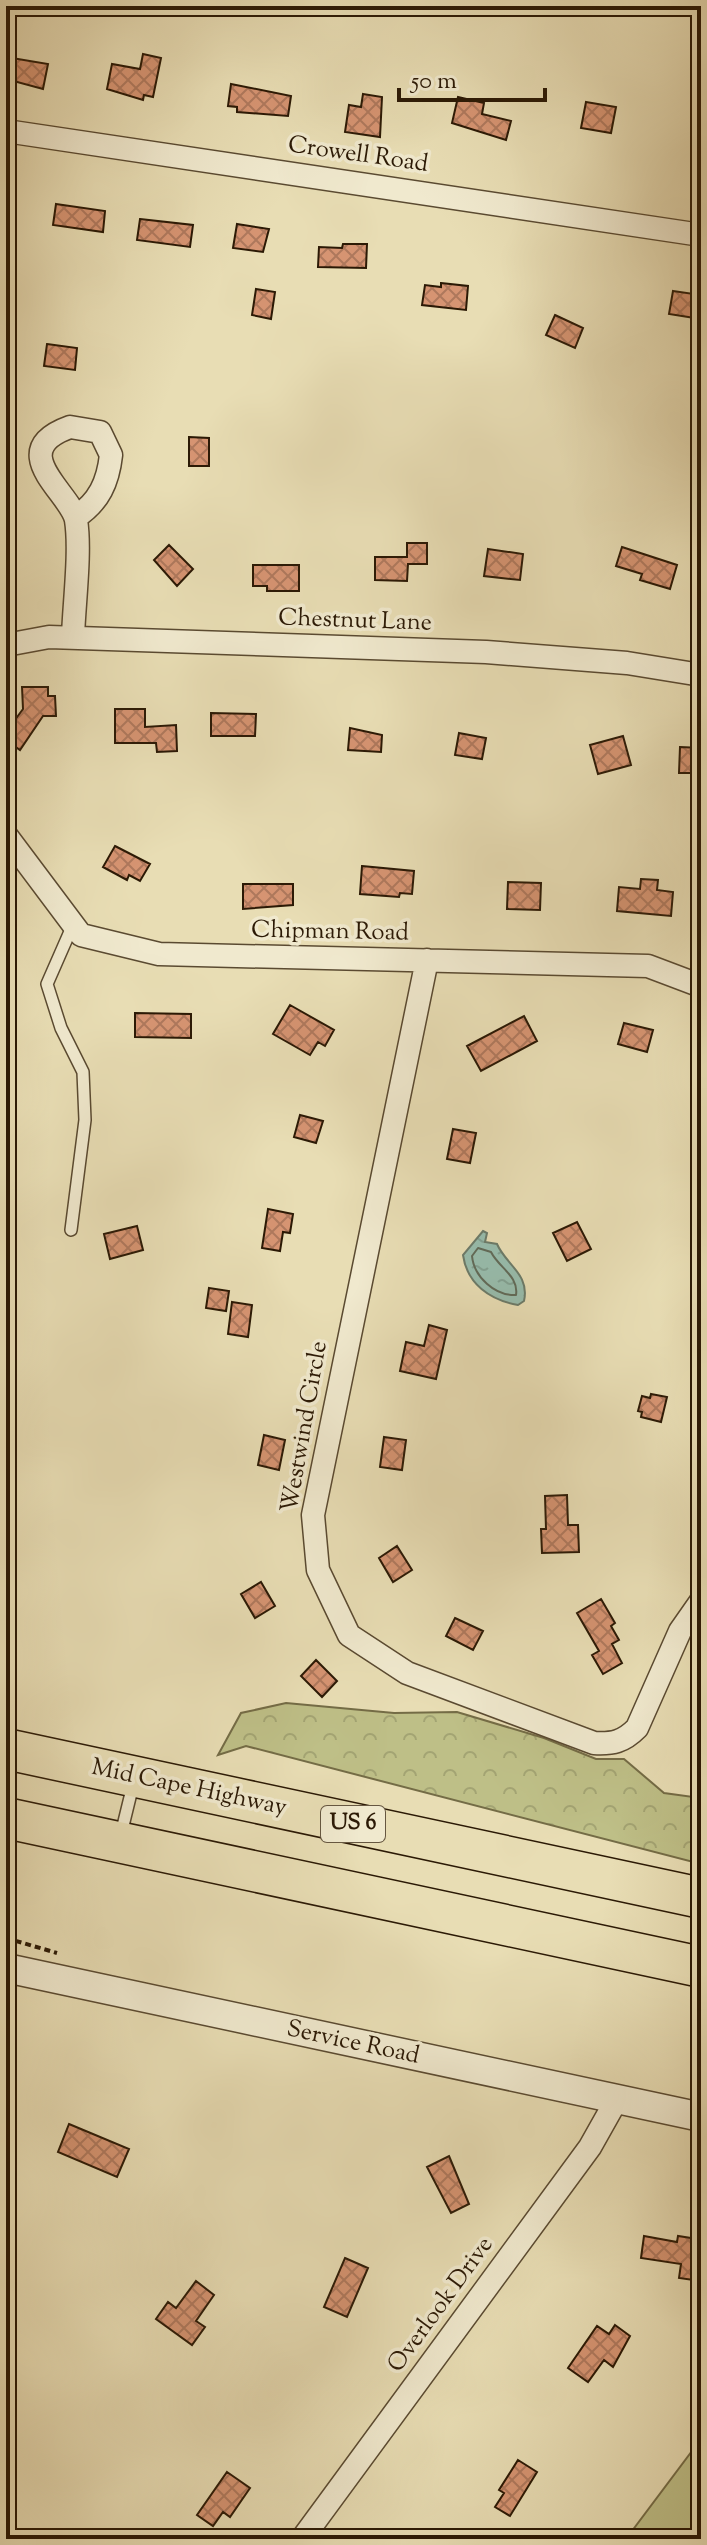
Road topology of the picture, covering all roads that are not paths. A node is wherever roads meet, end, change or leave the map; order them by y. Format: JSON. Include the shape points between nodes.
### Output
{"nodes":[{"id":1,"x":6,"y":131,"type":"edge"},
{"id":2,"x":701,"y":235,"type":"edge"},
{"id":3,"x":76,"y":517,"type":"dead end"},
{"id":4,"x":73,"y":637,"type":"junction"},
{"id":5,"x":6,"y":645,"type":"edge"},
{"id":6,"x":701,"y":675,"type":"edge"},
{"id":7,"x":6,"y":835,"type":"edge"},
{"id":8,"x":72,"y":927,"type":"junction"},
{"id":9,"x":427,"y":960,"type":"junction"},
{"id":10,"x":701,"y":986,"type":"edge"},
{"id":11,"x":71,"y":1230,"type":"dead end"},
{"id":12,"x":701,"y":1601,"type":"edge"},
{"id":13,"x":6,"y":1749,"type":"edge"},
{"id":14,"x":135,"y":1777,"type":"junction"},
{"id":15,"x":6,"y":1818,"type":"edge"},
{"id":16,"x":119,"y":1842,"type":"junction"},
{"id":17,"x":701,"y":1898,"type":"edge"},
{"id":18,"x":701,"y":1967,"type":"edge"},
{"id":19,"x":6,"y":1968,"type":"edge"},
{"id":20,"x":617,"y":2099,"type":"junction"},
{"id":21,"x":701,"y":2117,"type":"edge"},
{"id":22,"x":302,"y":2539,"type":"edge"}],
"edges":[{"from":1,"to":2,"type":"street","name":"Crowell Road"},
{"from":3,"to":4,"type":"street"},
{"from":4,"to":5,"type":"street","name":"Chestnut Lane"},
{"from":4,"to":6,"type":"street","name":"Chestnut Lane","via":[[486,652],[627,663]]},
{"from":7,"to":8,"type":"street"},
{"from":8,"to":9,"type":"street","name":"Chipman Road","via":[[81,935],[159,954]]},
{"from":8,"to":11,"type":"lane","via":[[47,984],[83,1072],[85,1120]]},
{"from":9,"to":10,"type":"street","name":"Chipman Road","via":[[648,966]]},
{"from":9,"to":12,"type":"street","name":"Westwind Circle","via":[[313,1515],[318,1570],[349,1635],[407,1673],[594,1743],[612,1744],[637,1728],[680,1631]]},
{"from":13,"to":14,"type":"highway","name":"Mid Cape Highway","number":"US 6"},
{"from":14,"to":16,"type":"lane"},
{"from":14,"to":17,"type":"highway","name":"Mid Cape Highway","number":"US 6"},
{"from":15,"to":16,"type":"highway"},
{"from":16,"to":18,"type":"highway"},
{"from":19,"to":20,"type":"street","name":"Service Road"},
{"from":20,"to":21,"type":"street","name":"Service Road"},
{"from":20,"to":22,"type":"street","name":"Overlook Drive","via":[[590,2147]]}]}
